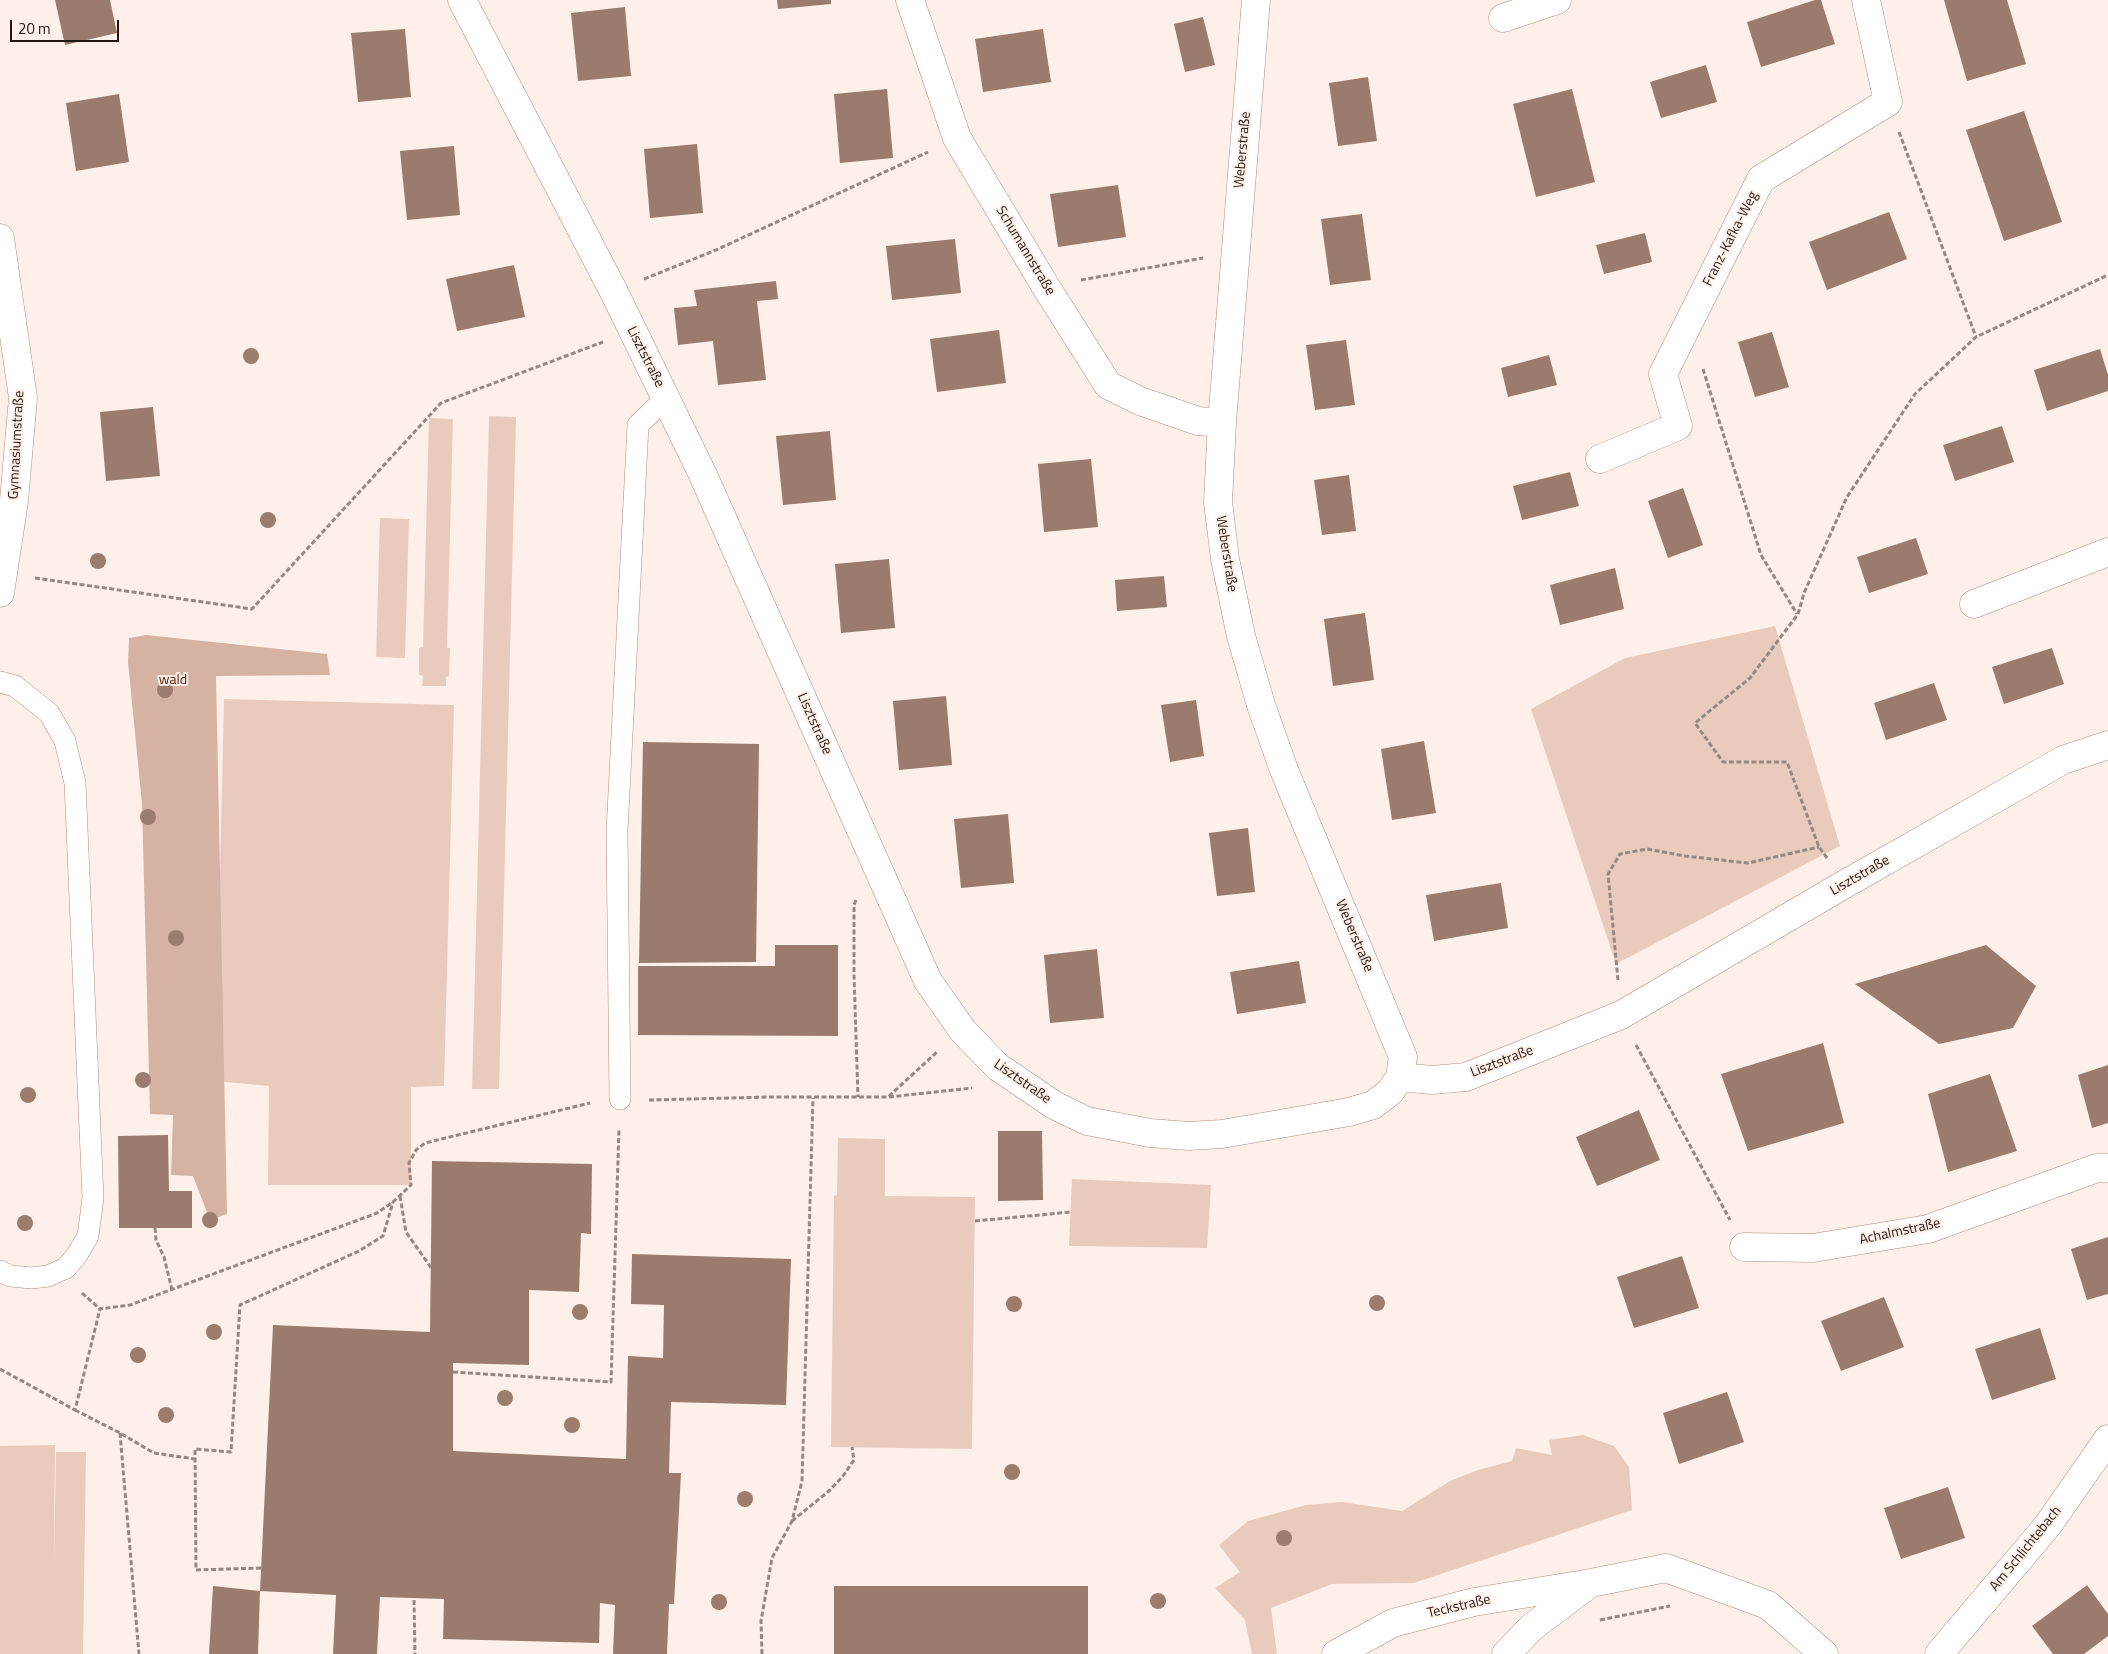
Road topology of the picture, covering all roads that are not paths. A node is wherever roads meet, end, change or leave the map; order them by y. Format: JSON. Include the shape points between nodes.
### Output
{"nodes":[{"id":1,"x":462,"y":0,"type":"edge"},
{"id":2,"x":910,"y":0,"type":"edge"},
{"id":3,"x":1256,"y":0,"type":"edge"},
{"id":4,"x":1556,"y":0,"type":"edge"},
{"id":5,"x":1866,"y":0,"type":"edge"},
{"id":6,"x":1504,"y":18,"type":"dead end"},
{"id":7,"x":0,"y":238,"type":"edge"},
{"id":8,"x":666,"y":398,"type":"junction"},
{"id":9,"x":1222,"y":423,"type":"junction"},
{"id":10,"x":1600,"y":459,"type":"dead end"},
{"id":11,"x":2108,"y":552,"type":"edge"},
{"id":12,"x":1,"y":583,"type":"edge"},
{"id":13,"x":1974,"y":604,"type":"dead end"},
{"id":14,"x":0,"y":682,"type":"edge"},
{"id":15,"x":2108,"y":745,"type":"edge"},
{"id":16,"x":1400,"y":1077,"type":"junction"},
{"id":17,"x":620,"y":1099,"type":"road end"},
{"id":18,"x":2108,"y":1168,"type":"edge"},
{"id":19,"x":1744,"y":1246,"type":"road end"},
{"id":20,"x":0,"y":1270,"type":"edge"},
{"id":21,"x":2108,"y":1439,"type":"edge"},
{"id":22,"x":1591,"y":1583,"type":"junction"},
{"id":23,"x":1336,"y":1654,"type":"edge"},
{"id":24,"x":1506,"y":1654,"type":"edge"},
{"id":25,"x":1824,"y":1654,"type":"edge"},
{"id":26,"x":1939,"y":1654,"type":"edge"}],
"edges":[{"from":1,"to":8,"type":"street","name":"Lisztstraße"},
{"from":2,"to":9,"type":"street","name":"Schumannstraße","via":[[957,138],[1108,384],[1140,401],[1198,422]]},
{"from":3,"to":9,"type":"street","name":"Weberstraße"},
{"from":4,"to":6,"type":"street"},
{"from":5,"to":10,"type":"street","name":"Franz-Kafka-Weg","via":[[1888,102],[1761,179],[1663,374],[1678,426]]},
{"from":7,"to":12,"type":"street","name":"Gymnasiumstraße","via":[[23,398],[14,501]]},
{"from":8,"to":16,"type":"street","name":"Lisztstraße","via":[[928,981],[963,1031],[998,1068],[1054,1105],[1087,1121],[1150,1133],[1190,1136],[1222,1134],[1349,1112],[1373,1105],[1390,1092]]},
{"from":8,"to":17,"type":"lane","via":[[638,425],[617,832]]},
{"from":9,"to":16,"type":"street","name":"Weberstraße","via":[[1218,502],[1225,559],[1241,636],[1284,770],[1398,1038],[1403,1057]]},
{"from":11,"to":13,"type":"street"},
{"from":14,"to":20,"type":"lane","via":[[16,686],[49,713],[65,740],[75,783],[93,1198],[88,1236],[66,1268],[48,1276],[32,1278],[10,1276]]},
{"from":15,"to":16,"type":"street","name":"Lisztstraße","via":[[2054,765],[1621,1015],[1466,1077],[1432,1080]]},
{"from":18,"to":19,"type":"street","name":"Achalmstraße","via":[[2097,1168],[1928,1228],[1813,1248]]},
{"from":21,"to":26,"type":"street","name":"Am Schlichtebach","via":[[2048,1525]]},
{"from":22,"to":23,"type":"street","name":"Teckstraße","via":[[1474,1602],[1393,1623]]},
{"from":22,"to":24,"type":"street","name":"Teckstraße","via":[[1532,1627]]},
{"from":22,"to":25,"type":"street","name":"Teckstraße","via":[[1666,1568],[1768,1605]]}]}
